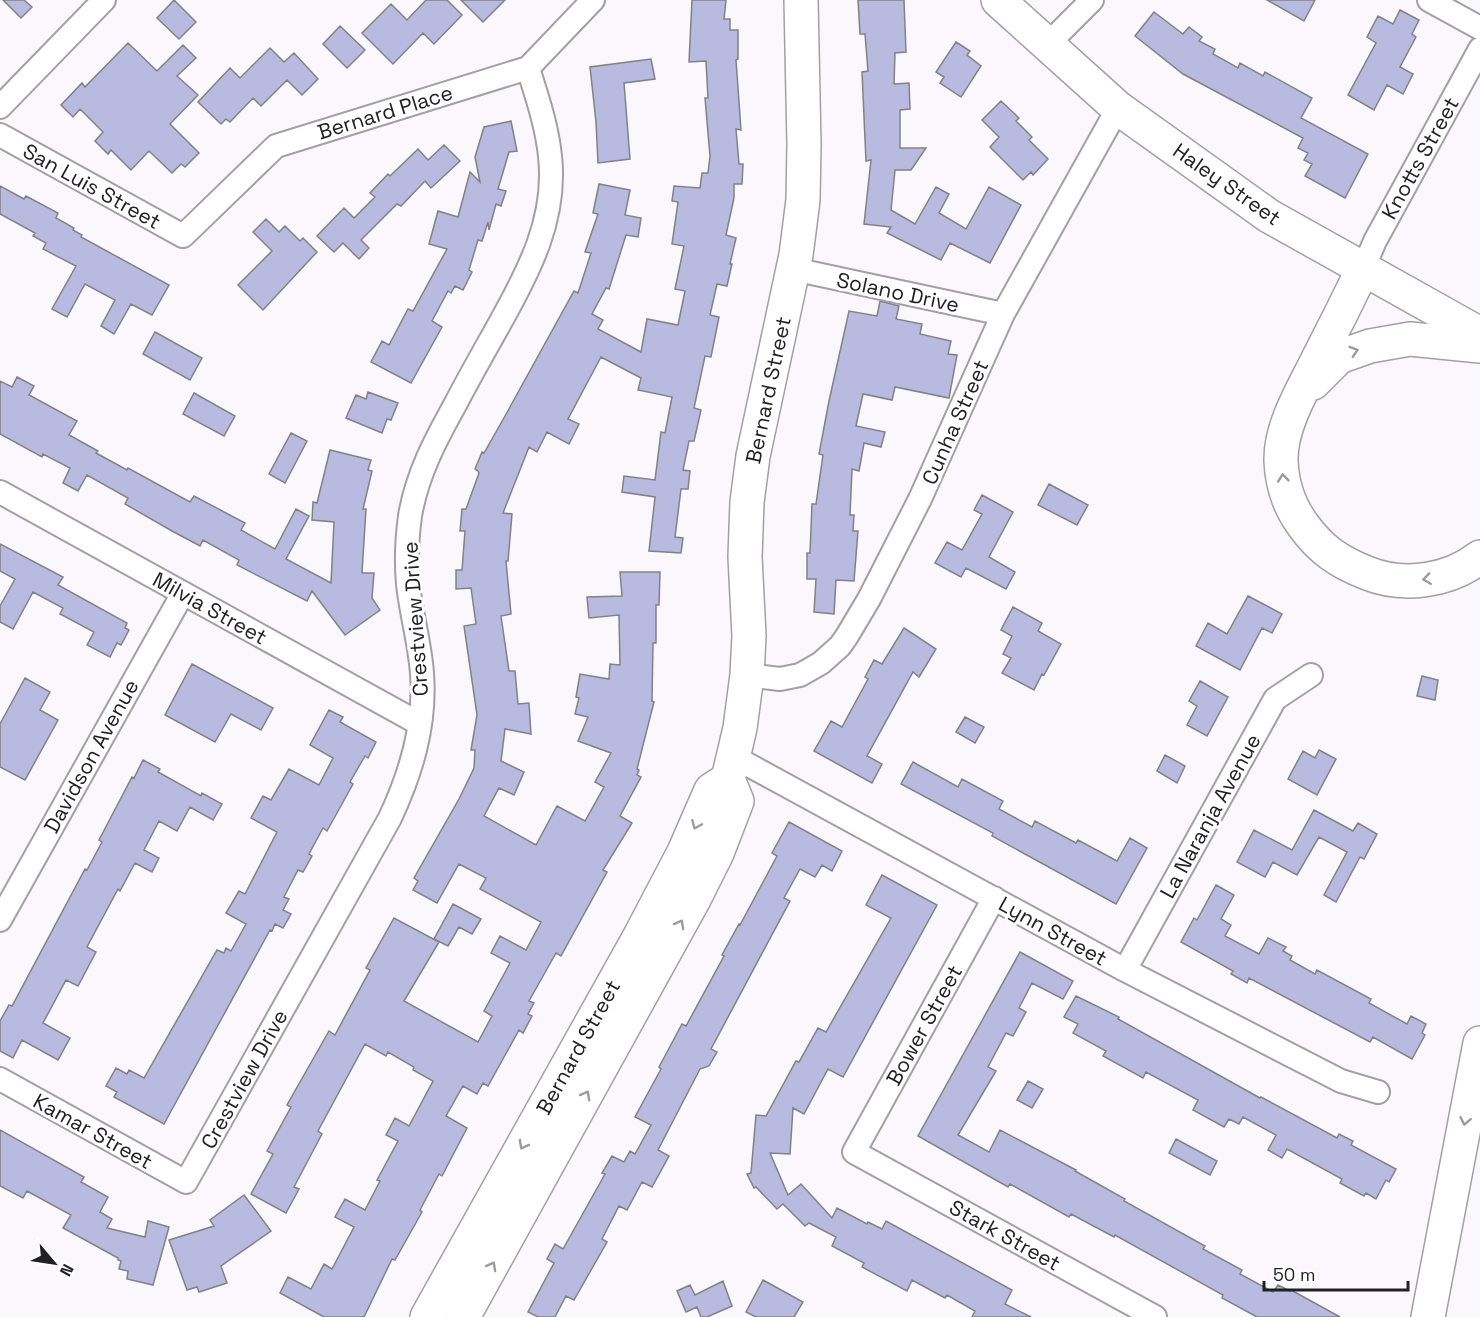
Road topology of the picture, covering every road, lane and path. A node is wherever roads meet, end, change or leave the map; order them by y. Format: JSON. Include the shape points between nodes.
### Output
{"nodes":[{"id":1,"x":104,"y":0,"type":"edge"},
{"id":2,"x":593,"y":0,"type":"edge"},
{"id":3,"x":801,"y":0,"type":"edge"},
{"id":4,"x":998,"y":0,"type":"edge"},
{"id":5,"x":1092,"y":0,"type":"edge"},
{"id":6,"x":1429,"y":0,"type":"edge"},
{"id":7,"x":1480,"y":28,"type":"edge"},
{"id":8,"x":1047,"y":45,"type":"junction"},
{"id":9,"x":1480,"y":49,"type":"edge"},
{"id":10,"x":528,"y":68,"type":"junction"},
{"id":11,"x":0,"y":107,"type":"edge"},
{"id":12,"x":1118,"y":108,"type":"junction"},
{"id":13,"x":0,"y":135,"type":"edge"},
{"id":14,"x":183,"y":236,"type":"joint"},
{"id":15,"x":794,"y":269,"type":"junction"},
{"id":16,"x":1363,"y":269,"type":"junction"},
{"id":17,"x":1003,"y":314,"type":"junction"},
{"id":18,"x":1480,"y":334,"type":"edge"},
{"id":19,"x":1480,"y":346,"type":"edge"},
{"id":20,"x":1296,"y":403,"type":"junction"},
{"id":21,"x":0,"y":492,"type":"edge"},
{"id":22,"x":1480,"y":557,"type":"edge"},
{"id":23,"x":183,"y":593,"type":"junction"},
{"id":24,"x":747,"y":675,"type":"junction"},
{"id":25,"x":1311,"y":675,"type":"dead end"},
{"id":26,"x":420,"y":724,"type":"junction"},
{"id":27,"x":731,"y":768,"type":"junction"},
{"id":28,"x":994,"y":898,"type":"junction"},
{"id":29,"x":0,"y":920,"type":"edge"},
{"id":30,"x":1125,"y":970,"type":"junction"},
{"id":31,"x":1480,"y":1043,"type":"edge"},
{"id":32,"x":0,"y":1079,"type":"edge"},
{"id":33,"x":1378,"y":1092,"type":"dead end"},
{"id":34,"x":854,"y":1152,"type":"joint"},
{"id":35,"x":186,"y":1182,"type":"joint"},
{"id":36,"x":427,"y":1317,"type":"edge"},
{"id":37,"x":463,"y":1317,"type":"edge"},
{"id":38,"x":1155,"y":1317,"type":"edge"},
{"id":39,"x":1428,"y":1317,"type":"edge"}],
"edges":[{"from":1,"to":11,"type":"street"},
{"from":2,"to":10,"type":"street","name":"Bernard Place"},
{"from":3,"to":15,"type":"main road","name":"Bernard Street","via":[[803,200]]},
{"from":4,"to":8,"type":"main road","name":"Haley Street"},
{"from":5,"to":8,"type":"street"},
{"from":6,"to":7,"type":"street"},
{"from":8,"to":12,"type":"main road","name":"Haley Street"},
{"from":9,"to":16,"type":"street","name":"Knotts Street"},
{"from":10,"to":14,"type":"street","name":"Bernard Place","via":[[276,146]]},
{"from":10,"to":26,"type":"street","name":"Crestview Drive","via":[[545,124],[550,158],[546,220],[523,281],[432,446],[410,516],[408,584],[423,674]]},
{"from":12,"to":16,"type":"main road","name":"Haley Street","via":[[1269,216]]},
{"from":12,"to":17,"type":"street","name":"Cunha Street"},
{"from":13,"to":14,"type":"street","name":"San Luis Street"},
{"from":15,"to":17,"type":"street","name":"Solano Drive"},
{"from":15,"to":24,"type":"main road","name":"Bernard Street","via":[[753,456],[747,502]]},
{"from":16,"to":18,"type":"main road","name":"Haley Street"},
{"from":16,"to":20,"type":"main road"},
{"from":17,"to":24,"type":"street","name":"Cunha Street","via":[[920,499],[869,599],[840,646],[800,675],[780,679]]},
{"from":20,"to":19,"type":"main road","one_way":true,"via":[[1339,357],[1370,346],[1410,339]]},
{"from":22,"to":20,"type":"main road","one_way":true,"via":[[1446,575],[1399,581],[1373,576],[1331,556],[1294,512],[1284,488],[1281,459]]},
{"from":21,"to":23,"type":"street","name":"Milvia Street"},
{"from":23,"to":26,"type":"street","name":"Milvia Street"},
{"from":23,"to":29,"type":"street","name":"Davidson Avenue"},
{"from":24,"to":27,"type":"main road","name":"Bernard Street"},
{"from":25,"to":30,"type":"street","name":"La Naranja Avenue","via":[[1275,699]]},
{"from":26,"to":35,"type":"street","name":"Crestview Drive","via":[[405,787],[390,818]]},
{"from":27,"to":28,"type":"street","name":"Lynn Street"},
{"from":27,"to":36,"type":"main road","name":"Bernard Street","one_way":true,"via":[[711,790],[640,936]]},
{"from":37,"to":27,"type":"main road","name":"Bernard Street","one_way":true,"via":[[717,853],[736,801]]},
{"from":28,"to":30,"type":"street","name":"Lynn Street"},
{"from":28,"to":34,"type":"street","name":"Bower Street"},
{"from":30,"to":33,"type":"street","name":"Lynn Street","via":[[1341,1081]]},
{"from":31,"to":39,"type":"main road","one_way":true},
{"from":32,"to":35,"type":"street","name":"Kamar Street"},
{"from":34,"to":38,"type":"street","name":"Stark Street"}]}
